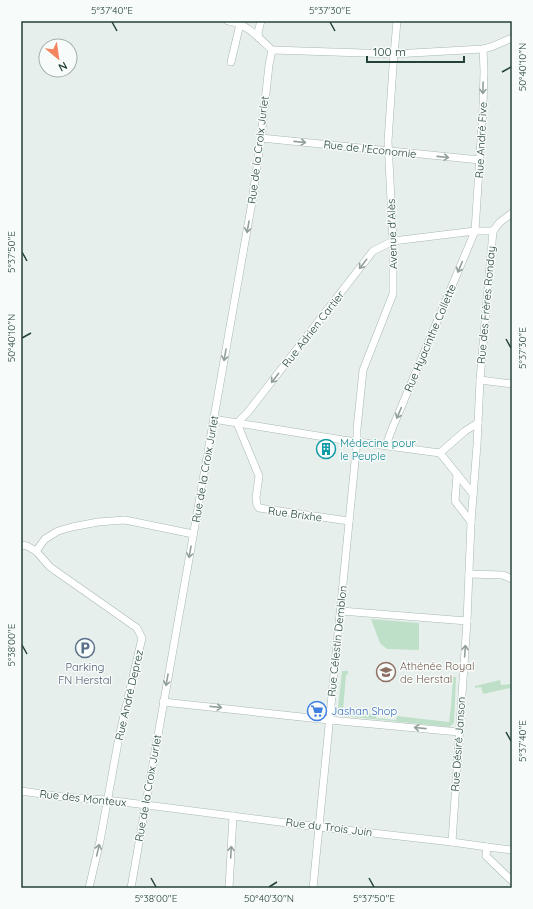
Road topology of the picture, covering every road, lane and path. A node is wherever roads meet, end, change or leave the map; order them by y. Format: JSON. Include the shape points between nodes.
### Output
{"nodes":[{"id":1,"x":228,"y":21,"type":"edge"},
{"id":2,"x":261,"y":21,"type":"edge"},
{"id":3,"x":397,"y":21,"type":"edge"},
{"id":4,"x":243,"y":23,"type":"edge"},
{"id":5,"x":259,"y":38,"type":"junction"},
{"id":6,"x":512,"y":38,"type":"edge"},
{"id":7,"x":483,"y":49,"type":"junction"},
{"id":8,"x":272,"y":50,"type":"junction"},
{"id":9,"x":394,"y":54,"type":"junction"},
{"id":10,"x":231,"y":62,"type":"dead end"},
{"id":11,"x":261,"y":138,"type":"junction"},
{"id":12,"x":388,"y":151,"type":"junction"},
{"id":13,"x":480,"y":160,"type":"junction"},
{"id":14,"x":512,"y":213,"type":"edge"},
{"id":15,"x":475,"y":231,"type":"junction"},
{"id":16,"x":493,"y":231,"type":"junction"},
{"id":17,"x":393,"y":241,"type":"junction"},
{"id":18,"x":480,"y":380,"type":"junction"},
{"id":19,"x":512,"y":384,"type":"edge"},
{"id":20,"x":213,"y":419,"type":"junction"},
{"id":21,"x":237,"y":423,"type":"junction"},
{"id":22,"x":478,"y":423,"type":"junction"},
{"id":23,"x":357,"y":441,"type":"junction"},
{"id":24,"x":386,"y":445,"type":"junction"},
{"id":25,"x":440,"y":453,"type":"junction"},
{"id":26,"x":457,"y":474,"type":"junction"},
{"id":27,"x":474,"y":494,"type":"junction"},
{"id":28,"x":349,"y":521,"type":"junction"},
{"id":29,"x":471,"y":522,"type":"junction"},
{"id":30,"x":193,"y":534,"type":"junction"},
{"id":31,"x":21,"y":545,"type":"edge"},
{"id":32,"x":36,"y":551,"type":"junction"},
{"id":33,"x":469,"y":574,"type":"junction"},
{"id":34,"x":512,"y":579,"type":"edge"},
{"id":35,"x":340,"y":611,"type":"junction"},
{"id":36,"x":467,"y":621,"type":"junction"},
{"id":37,"x":163,"y":702,"type":"junction"},
{"id":38,"x":329,"y":720,"type":"junction"},
{"id":39,"x":459,"y":732,"type":"junction"},
{"id":40,"x":21,"y":791,"type":"edge"},
{"id":41,"x":107,"y":800,"type":"junction"},
{"id":42,"x":146,"y":805,"type":"junction"},
{"id":43,"x":233,"y":816,"type":"junction"},
{"id":44,"x":319,"y":827,"type":"junction"},
{"id":45,"x":452,"y":842,"type":"junction"},
{"id":46,"x":487,"y":847,"type":"junction"},
{"id":47,"x":512,"y":850,"type":"edge"},
{"id":48,"x":512,"y":881,"type":"edge"},
{"id":49,"x":89,"y":888,"type":"edge"},
{"id":50,"x":131,"y":888,"type":"edge"},
{"id":51,"x":229,"y":888,"type":"edge"},
{"id":52,"x":313,"y":888,"type":"edge"}],
"edges":[{"from":1,"to":4,"type":"street"},
{"from":2,"to":5,"type":"street"},
{"from":3,"to":9,"type":"street","name":"Avenue d'Alès"},
{"from":4,"to":5,"type":"street"},
{"from":4,"to":10,"type":"street"},
{"from":5,"to":8,"type":"street"},
{"from":6,"to":7,"type":"street"},
{"from":7,"to":9,"type":"street"},
{"from":7,"to":13,"type":"street","name":"Rue André Five","one_way":true},
{"from":8,"to":9,"type":"street"},
{"from":8,"to":11,"type":"street","name":"Rue de la Croix Jurlet"},
{"from":9,"to":12,"type":"street","name":"Avenue d'Alès"},
{"from":11,"to":12,"type":"street","name":"Rue de l'Economie","one_way":true},
{"from":11,"to":20,"type":"street","name":"Rue de la Croix Jurlet","one_way":true},
{"from":12,"to":13,"type":"street","name":"Rue de l'Economie","one_way":true},
{"from":12,"to":17,"type":"street","name":"Avenue d'Alès"},
{"from":13,"to":15,"type":"street","name":"Rue André Five"},
{"from":14,"to":16,"type":"street"},
{"from":15,"to":16,"type":"street","name":"Rue Adrien Cartier"},
{"from":15,"to":17,"type":"street","name":"Rue Adrien Cartier"},
{"from":15,"to":24,"type":"street","name":"Rue Hyacinthe Collette","one_way":true},
{"from":16,"to":18,"type":"street","name":"Rue des Frères Ronday"},
{"from":17,"to":21,"type":"street","name":"Rue Adrien Cartier","one_way":true,"via":[[373,250]]},
{"from":17,"to":23,"type":"street","name":"Avenue d'Alès","via":[[393,294],[363,370]]},
{"from":18,"to":19,"type":"street"},
{"from":18,"to":22,"type":"street","name":"Rue des Frères Ronday"},
{"from":20,"to":21,"type":"street"},
{"from":20,"to":30,"type":"street","name":"Rue de la Croix Jurlet"},
{"from":21,"to":23,"type":"street"},
{"from":21,"to":28,"type":"street","name":"Rue Brixhe","via":[[259,476],[256,498],[259,508]]},
{"from":22,"to":25,"type":"street"},
{"from":22,"to":27,"type":"street","name":"Rue Désiré Janson"},
{"from":23,"to":24,"type":"street"},
{"from":23,"to":28,"type":"street","name":"Rue Célestin Demblon"},
{"from":24,"to":25,"type":"street"},
{"from":25,"to":26,"type":"street"},
{"from":26,"to":27,"type":"street"},
{"from":26,"to":29,"type":"street","via":[[455,500]]},
{"from":27,"to":29,"type":"street","name":"Rue Désiré Janson"},
{"from":28,"to":35,"type":"street","name":"Rue Célestin Demblon"},
{"from":29,"to":33,"type":"street","name":"Rue Désiré Janson"},
{"from":30,"to":32,"type":"street","via":[[125,520],[98,522],[58,531],[45,539]]},
{"from":30,"to":37,"type":"street","name":"Rue de la Croix Jurlet","one_way":true},
{"from":31,"to":32,"type":"street"},
{"from":32,"to":41,"type":"street","name":"Rue André Deprez","via":[[50,567],[137,628],[142,638]]},
{"from":33,"to":34,"type":"street","via":[[503,575]]},
{"from":33,"to":36,"type":"street","name":"Rue Désiré Janson"},
{"from":35,"to":36,"type":"street"},
{"from":35,"to":38,"type":"street","name":"Rue Célestin Demblon"},
{"from":39,"to":36,"type":"street","name":"Rue Désiré Janson","one_way":true},
{"from":37,"to":38,"type":"street","one_way":true},
{"from":37,"to":42,"type":"street","name":"Rue de la Croix Jurlet"},
{"from":39,"to":38,"type":"street","one_way":true},
{"from":38,"to":44,"type":"street","name":"Rue Célestin Demblon"},
{"from":39,"to":45,"type":"street","name":"Rue Désiré Janson"},
{"from":40,"to":41,"type":"street","name":"Rue des Monteux"},
{"from":41,"to":42,"type":"street","name":"Rue des Monteux"},
{"from":49,"to":41,"type":"street","name":"Rue André Deprez","one_way":true},
{"from":42,"to":43,"type":"street","name":"Rue du Trois Juin"},
{"from":42,"to":50,"type":"street","name":"Rue de la Croix Jurlet"},
{"from":43,"to":44,"type":"street","name":"Rue du Trois Juin"},
{"from":51,"to":43,"type":"street","one_way":true},
{"from":44,"to":45,"type":"street","name":"Rue du Trois Juin"},
{"from":44,"to":52,"type":"street","name":"Rue Célestin Demblon"},
{"from":45,"to":46,"type":"street","name":"Rue du Trois Juin"},
{"from":46,"to":47,"type":"street","name":"Rue du Trois Juin"},
{"from":46,"to":48,"type":"street","via":[[486,856]]}]}
